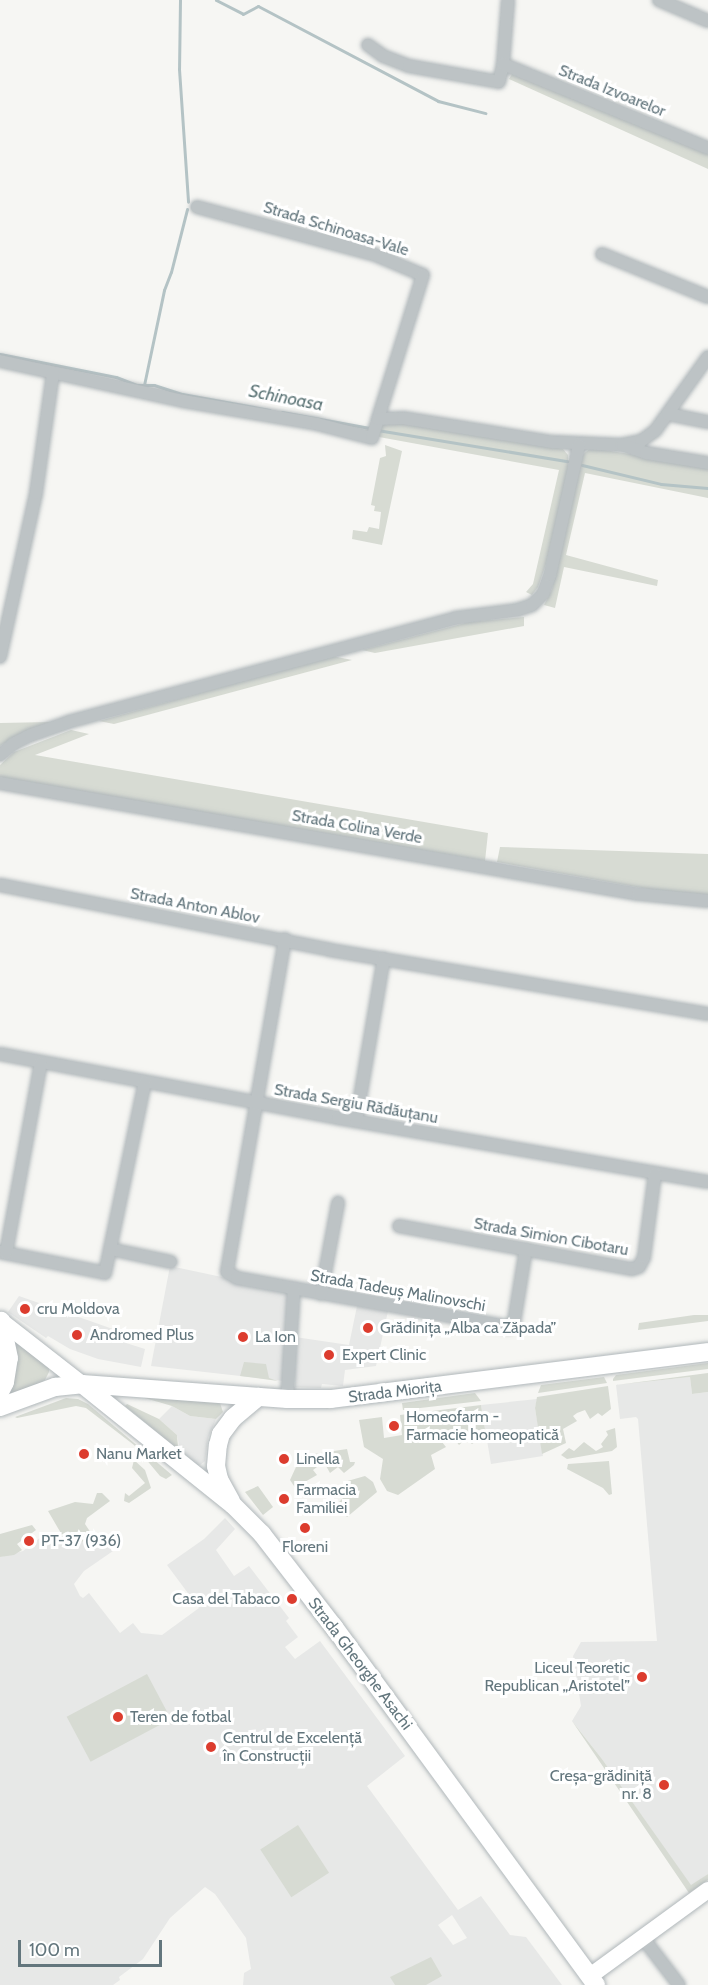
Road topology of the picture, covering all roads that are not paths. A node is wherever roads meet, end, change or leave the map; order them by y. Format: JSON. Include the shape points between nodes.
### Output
{"nodes":[{"id":1,"x":508,"y":0,"type":"edge"},
{"id":2,"x":659,"y":0,"type":"edge"},
{"id":3,"x":708,"y":21,"type":"edge"},
{"id":4,"x":368,"y":45,"type":"dead end"},
{"id":5,"x":503,"y":64,"type":"junction"},
{"id":6,"x":708,"y":148,"type":"edge"},
{"id":7,"x":197,"y":207,"type":"dead end"},
{"id":8,"x":602,"y":254,"type":"dead end"},
{"id":9,"x":708,"y":297,"type":"edge"},
{"id":10,"x":708,"y":357,"type":"edge"},
{"id":11,"x":0,"y":361,"type":"edge"},
{"id":12,"x":53,"y":373,"type":"junction"},
{"id":13,"x":694,"y":377,"type":"junction"},
{"id":14,"x":708,"y":380,"type":"edge"},
{"id":15,"x":668,"y":414,"type":"junction"},
{"id":16,"x":708,"y":422,"type":"edge"},
{"id":17,"x":375,"y":428,"type":"junction"},
{"id":18,"x":579,"y":445,"type":"junction"},
{"id":19,"x":621,"y":445,"type":"junction"},
{"id":20,"x":708,"y":463,"type":"edge"},
{"id":21,"x":0,"y":657,"type":"edge"},
{"id":22,"x":0,"y":755,"type":"edge"},
{"id":23,"x":0,"y":783,"type":"edge"},
{"id":24,"x":0,"y":885,"type":"edge"},
{"id":25,"x":708,"y":901,"type":"edge"},
{"id":26,"x":285,"y":939,"type":"junction"},
{"id":27,"x":384,"y":958,"type":"junction"},
{"id":28,"x":708,"y":1014,"type":"edge"},
{"id":29,"x":0,"y":1054,"type":"edge"},
{"id":30,"x":41,"y":1063,"type":"junction"},
{"id":31,"x":145,"y":1082,"type":"junction"},
{"id":32,"x":257,"y":1104,"type":"junction"},
{"id":33,"x":356,"y":1121,"type":"junction"},
{"id":34,"x":655,"y":1174,"type":"junction"},
{"id":35,"x":708,"y":1182,"type":"edge"},
{"id":36,"x":338,"y":1203,"type":"dead end"},
{"id":37,"x":399,"y":1227,"type":"dead end"},
{"id":38,"x":110,"y":1249,"type":"junction"},
{"id":39,"x":526,"y":1249,"type":"junction"},
{"id":40,"x":3,"y":1252,"type":"edge"},
{"id":41,"x":171,"y":1262,"type":"dead end"},
{"id":42,"x":294,"y":1288,"type":"junction"},
{"id":43,"x":321,"y":1294,"type":"junction"},
{"id":44,"x":1,"y":1321,"type":"edge"},
{"id":45,"x":708,"y":1352,"type":"edge"},
{"id":46,"x":82,"y":1383,"type":"junction"},
{"id":47,"x":0,"y":1392,"type":"edge"},
{"id":48,"x":258,"y":1397,"type":"junction"},
{"id":49,"x":287,"y":1399,"type":"junction"},
{"id":50,"x":0,"y":1407,"type":"edge"},
{"id":51,"x":233,"y":1505,"type":"junction"},
{"id":52,"x":708,"y":1890,"type":"edge"},
{"id":53,"x":643,"y":1938,"type":"junction"},
{"id":54,"x":593,"y":1981,"type":"edge"},
{"id":55,"x":679,"y":1985,"type":"edge"}],
"edges":[{"from":1,"to":5,"type":"street"},
{"from":2,"to":3,"type":"street"},
{"from":4,"to":5,"type":"street","via":[[409,66],[499,82]]},
{"from":5,"to":6,"type":"street","name":"Strada Izvoarelor"},
{"from":7,"to":17,"type":"street","name":"Strada Schinoasa-Vale","via":[[373,254],[423,275]]},
{"from":8,"to":9,"type":"street"},
{"from":10,"to":13,"type":"street"},
{"from":11,"to":12,"type":"street"},
{"from":12,"to":17,"type":"street","via":[[317,424]]},
{"from":12,"to":21,"type":"street","via":[[36,494]]},
{"from":13,"to":14,"type":"street"},
{"from":13,"to":15,"type":"street"},
{"from":15,"to":16,"type":"street"},
{"from":15,"to":19,"type":"street","via":[[641,441]]},
{"from":17,"to":18,"type":"street","via":[[403,418]]},
{"from":18,"to":19,"type":"street"},
{"from":18,"to":22,"type":"street","via":[[550,575],[543,594],[532,605],[455,618],[68,722],[31,735]]},
{"from":19,"to":20,"type":"street"},
{"from":23,"to":25,"type":"street","name":"Strada Colina Verde","via":[[638,894]]},
{"from":24,"to":26,"type":"street","name":"Strada Anton Ablov"},
{"from":26,"to":27,"type":"street","name":"Strada Anton Ablov"},
{"from":26,"to":32,"type":"street"},
{"from":27,"to":28,"type":"street","name":"Strada Anton Ablov"},
{"from":27,"to":33,"type":"street"},
{"from":29,"to":30,"type":"street","name":"Strada Sergiu Rădăuțanu"},
{"from":30,"to":31,"type":"street","name":"Strada Sergiu Rădăuțanu"},
{"from":30,"to":40,"type":"street"},
{"from":31,"to":32,"type":"street","name":"Strada Sergiu Rădăuțanu"},
{"from":31,"to":38,"type":"street"},
{"from":32,"to":33,"type":"street","name":"Strada Sergiu Rădăuțanu"},
{"from":32,"to":42,"type":"street","name":"Strada Tadeuș Malinovschi","via":[[226,1267],[231,1277]]},
{"from":33,"to":34,"type":"street","name":"Strada Sergiu Rădăuțanu"},
{"from":34,"to":35,"type":"street","name":"Strada Sergiu Rădăuțanu"},
{"from":34,"to":39,"type":"street","name":"Strada Simion Cibotaru","via":[[644,1257],[639,1267],[627,1269]]},
{"from":36,"to":43,"type":"street"},
{"from":37,"to":39,"type":"street","name":"Strada Simion Cibotaru"},
{"from":38,"to":40,"type":"street","via":[[105,1273]]},
{"from":38,"to":41,"type":"street"},
{"from":39,"to":43,"type":"street","name":"Strada Tadeuș Malinovschi","via":[[514,1322],[508,1327]]},
{"from":42,"to":43,"type":"street","name":"Strada Tadeuș Malinovschi"},
{"from":42,"to":49,"type":"street"},
{"from":44,"to":46,"type":"street"},
{"from":44,"to":47,"type":"main road","via":[[9,1358]]},
{"from":45,"to":49,"type":"main road","name":"Strada Miorița","via":[[353,1397]]},
{"from":46,"to":48,"type":"main road","name":"Strada Miorița"},
{"from":46,"to":50,"type":"main road","name":"Strada Miorița","via":[[55,1387]]},
{"from":46,"to":51,"type":"main road","name":"Strada Gheorghe Asachi"},
{"from":48,"to":49,"type":"main road","name":"Strada Miorița"},
{"from":48,"to":51,"type":"main road","via":[[233,1418],[218,1445],[219,1479]]},
{"from":51,"to":54,"type":"main road","name":"Strada Gheorghe Asachi","via":[[262,1534],[334,1627]]},
{"from":52,"to":53,"type":"street"},
{"from":53,"to":54,"type":"street"},
{"from":53,"to":55,"type":"street"}]}
